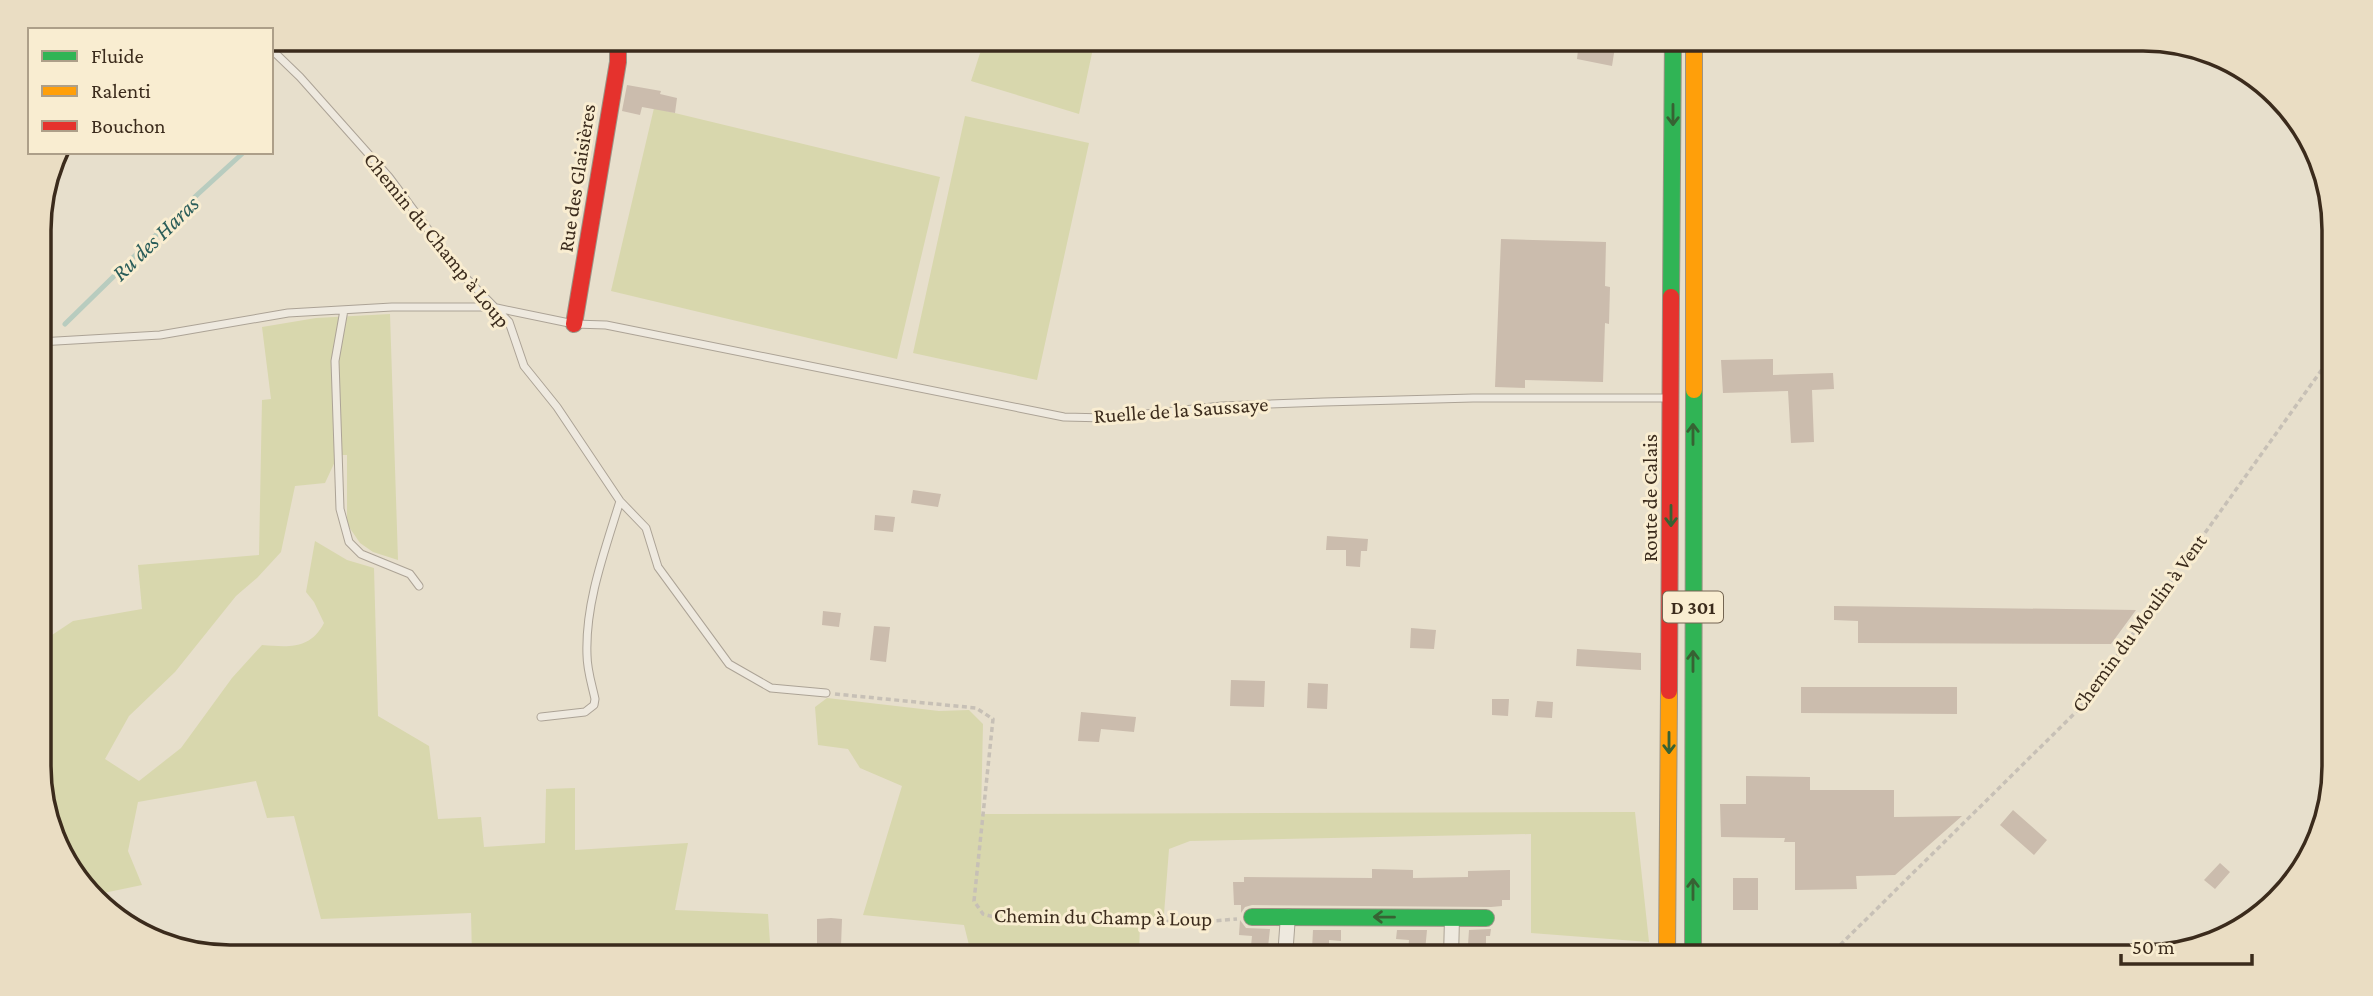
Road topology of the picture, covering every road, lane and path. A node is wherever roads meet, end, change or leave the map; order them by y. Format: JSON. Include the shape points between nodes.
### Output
{"nodes":[{"id":1,"x":273,"y":51,"type":"edge"},
{"id":2,"x":618,"y":51,"type":"edge"},
{"id":3,"x":1673,"y":51,"type":"edge"},
{"id":4,"x":1694,"y":51,"type":"edge"},
{"id":5,"x":492,"y":307,"type":"junction"},
{"id":6,"x":344,"y":310,"type":"junction"},
{"id":7,"x":574,"y":324,"type":"junction"},
{"id":8,"x":51,"y":341,"type":"edge"},
{"id":9,"x":2322,"y":369,"type":"edge"},
{"id":10,"x":1672,"y":398,"type":"junction"},
{"id":11,"x":620,"y":500,"type":"junction"},
{"id":12,"x":419,"y":586,"type":"dead end"},
{"id":13,"x":826,"y":693,"type":"joint"},
{"id":14,"x":541,"y":717,"type":"dead end"},
{"id":15,"x":1289,"y":916,"type":"junction"},
{"id":16,"x":1252,"y":917,"type":"joint"},
{"id":17,"x":1452,"y":918,"type":"junction"},
{"id":18,"x":1486,"y":918,"type":"dead end"},
{"id":19,"x":1286,"y":945,"type":"edge"},
{"id":20,"x":1451,"y":945,"type":"edge"},
{"id":21,"x":1667,"y":945,"type":"edge"},
{"id":22,"x":1693,"y":945,"type":"edge"},
{"id":23,"x":1840,"y":945,"type":"edge"}],
"edges":[{"from":1,"to":5,"type":"lane","name":"Chemin du Champ à Loup","via":[[389,177],[459,271]]},
{"from":2,"to":7,"type":"main road","name":"Rue des Glaisières"},
{"from":3,"to":10,"type":"main road","name":"Route de Calais","number":"D 301","one_way":true},
{"from":22,"to":4,"type":"main road","name":"Route de Calais","number":"D 301","one_way":true},
{"from":5,"to":6,"type":"lane","name":"Ruelle de la Saussaye"},
{"from":5,"to":7,"type":"lane","name":"Ruelle de la Saussaye"},
{"from":5,"to":11,"type":"lane","name":"Chemin du Champ à Loup","via":[[509,322],[524,366]]},
{"from":6,"to":8,"type":"lane","name":"Ruelle de la Saussaye","via":[[288,313],[160,335]]},
{"from":6,"to":12,"type":"lane","via":[[335,361],[340,509],[355,548],[410,574]]},
{"from":7,"to":10,"type":"lane","name":"Ruelle de la Saussaye","via":[[606,326],[1064,417],[1324,402]]},
{"from":9,"to":23,"type":"path","name":"Chemin du Moulin à Vent","via":[[2078,709]]},
{"from":10,"to":21,"type":"main road","name":"Route de Calais","number":"D 301","one_way":true},
{"from":11,"to":13,"type":"lane","name":"Chemin du Champ à Loup","via":[[646,527],[658,567],[729,664],[771,688]]},
{"from":11,"to":14,"type":"lane","via":[[595,583],[587,640],[594,705],[585,712]]},
{"from":13,"to":16,"type":"path","name":"Chemin du Champ à Loup","via":[[976,708],[993,719],[974,901],[983,914],[1001,919],[1201,922]]},
{"from":15,"to":16,"type":"main road"},
{"from":17,"to":15,"type":"main road","one_way":true},
{"from":15,"to":19,"type":"street"},
{"from":17,"to":18,"type":"main road"},
{"from":17,"to":20,"type":"street"}]}
